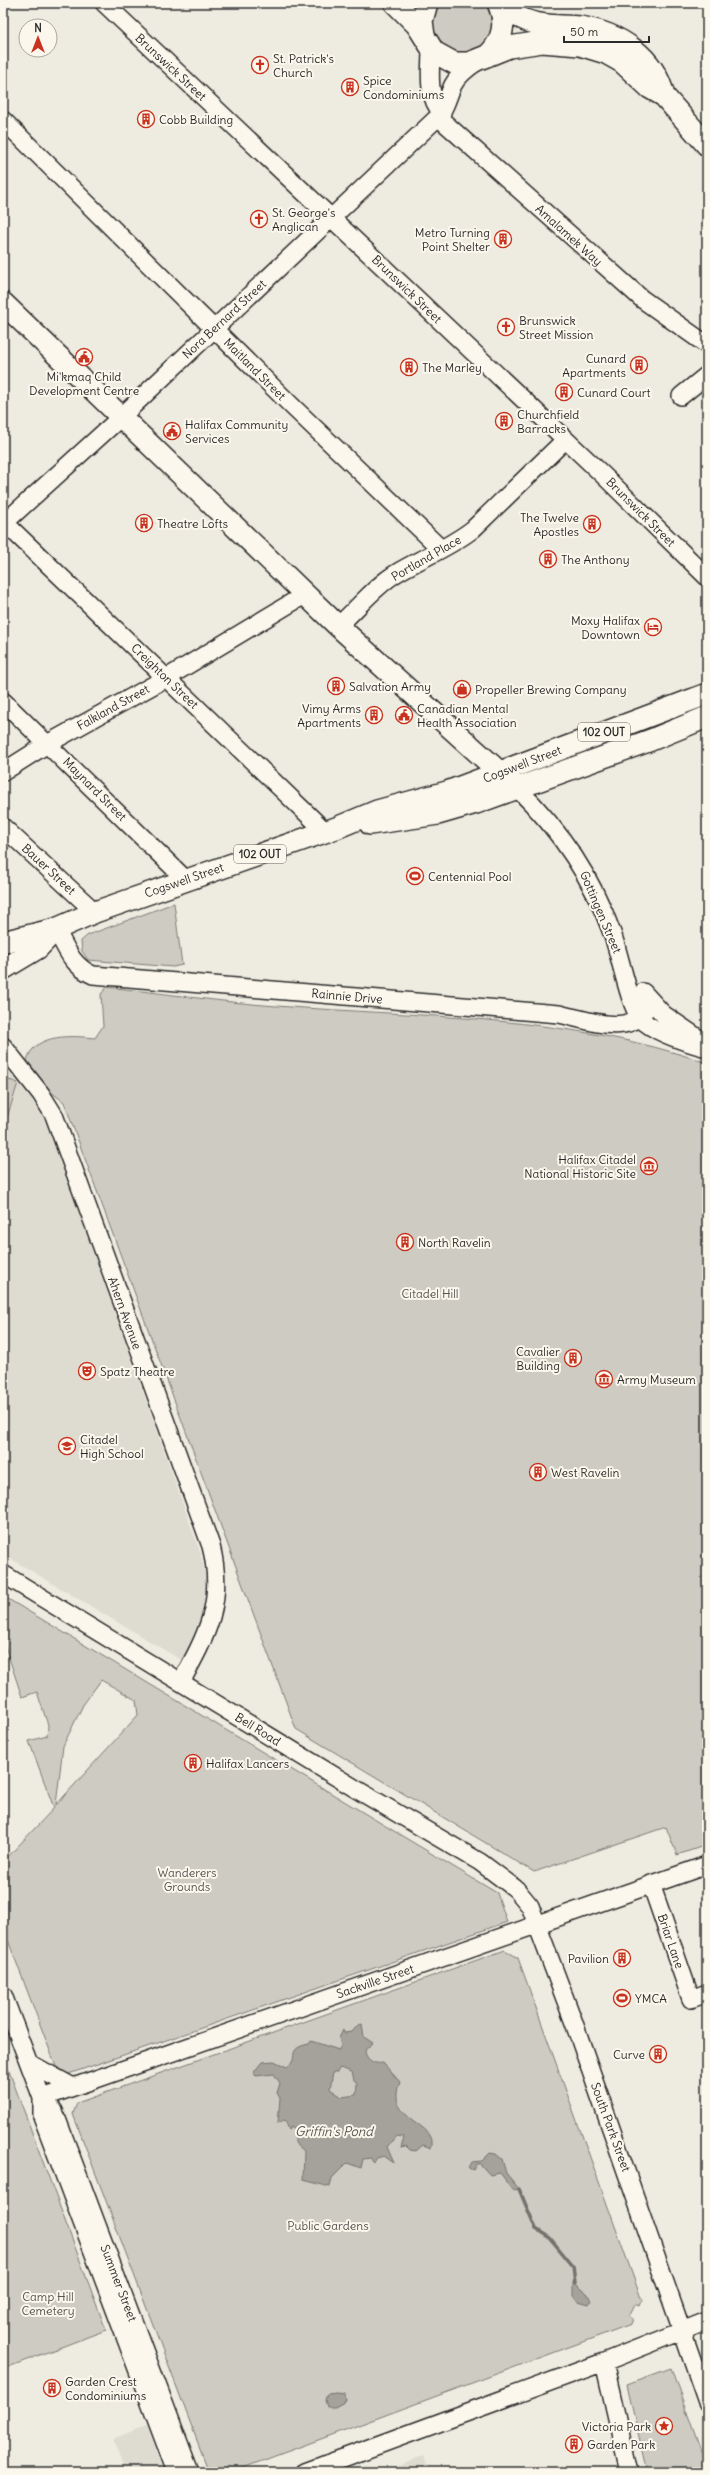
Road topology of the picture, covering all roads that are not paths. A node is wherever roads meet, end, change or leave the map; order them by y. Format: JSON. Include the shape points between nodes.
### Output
{"nodes":[{"id":1,"x":104,"y":3,"type":"edge"},
{"id":2,"x":395,"y":3,"type":"edge"},
{"id":3,"x":427,"y":3,"type":"edge"},
{"id":4,"x":499,"y":3,"type":"edge"},
{"id":5,"x":427,"y":42,"type":"junction"},
{"id":6,"x":482,"y":58,"type":"junction"},
{"id":7,"x":664,"y":96,"type":"junction"},
{"id":8,"x":440,"y":114,"type":"junction"},
{"id":9,"x":3,"y":120,"type":"edge"},
{"id":10,"x":707,"y":145,"type":"edge"},
{"id":11,"x":331,"y":217,"type":"junction"},
{"id":12,"x":3,"y":303,"type":"edge"},
{"id":13,"x":214,"y":329,"type":"junction"},
{"id":14,"x":707,"y":345,"type":"edge"},
{"id":15,"x":707,"y":375,"type":"edge"},
{"id":16,"x":681,"y":396,"type":"dead end"},
{"id":17,"x":121,"y":417,"type":"junction"},
{"id":18,"x":565,"y":440,"type":"junction"},
{"id":19,"x":3,"y":522,"type":"edge"},
{"id":20,"x":441,"y":549,"type":"junction"},
{"id":21,"x":707,"y":577,"type":"edge"},
{"id":22,"x":306,"y":594,"type":"junction"},
{"id":23,"x":338,"y":626,"type":"junction"},
{"id":24,"x":168,"y":677,"type":"junction"},
{"id":25,"x":707,"y":694,"type":"edge"},
{"id":26,"x":3,"y":701,"type":"edge"},
{"id":27,"x":707,"y":717,"type":"edge"},
{"id":28,"x":48,"y":743,"type":"junction"},
{"id":29,"x":501,"y":771,"type":"junction"},
{"id":30,"x":3,"y":772,"type":"edge"},
{"id":31,"x":517,"y":788,"type":"junction"},
{"id":32,"x":3,"y":827,"type":"edge"},
{"id":33,"x":331,"y":830,"type":"junction"},
{"id":34,"x":185,"y":879,"type":"junction"},
{"id":35,"x":95,"y":912,"type":"junction"},
{"id":36,"x":56,"y":929,"type":"junction"},
{"id":37,"x":3,"y":942,"type":"edge"},
{"id":38,"x":622,"y":963,"type":"junction"},
{"id":39,"x":3,"y":969,"type":"edge"},
{"id":40,"x":649,"y":1000,"type":"junction"},
{"id":41,"x":640,"y":1019,"type":"junction"},
{"id":42,"x":707,"y":1044,"type":"edge"},
{"id":43,"x":3,"y":1046,"type":"edge"},
{"id":44,"x":707,"y":1048,"type":"edge"},
{"id":45,"x":3,"y":1574,"type":"edge"},
{"id":46,"x":181,"y":1682,"type":"junction"},
{"id":47,"x":707,"y":1864,"type":"edge"},
{"id":48,"x":651,"y":1884,"type":"junction"},
{"id":49,"x":537,"y":1924,"type":"junction"},
{"id":50,"x":3,"y":1995,"type":"edge"},
{"id":51,"x":699,"y":1996,"type":"edge"},
{"id":52,"x":29,"y":2063,"type":"junction"},
{"id":53,"x":73,"y":2087,"type":"junction"},
{"id":54,"x":42,"y":2098,"type":"junction"},
{"id":55,"x":707,"y":2321,"type":"edge"},
{"id":56,"x":682,"y":2331,"type":"junction"},
{"id":57,"x":604,"y":2362,"type":"junction"},
{"id":58,"x":707,"y":2402,"type":"edge"},
{"id":59,"x":176,"y":2472,"type":"edge"},
{"id":60,"x":190,"y":2472,"type":"edge"},
{"id":61,"x":305,"y":2472,"type":"edge"},
{"id":62,"x":630,"y":2472,"type":"edge"}],
"edges":[{"from":1,"to":11,"type":"street","name":"Brunswick Street"},
{"from":2,"to":5,"type":"main road","via":[[417,25]]},
{"from":3,"to":5,"type":"main road","via":[[422,21]]},
{"from":4,"to":6,"type":"main road","via":[[503,15],[502,32],[497,45]]},
{"from":4,"to":7,"type":"main road","via":[[531,22],[588,29],[621,41],[651,67],[660,82]]},
{"from":5,"to":6,"type":"main road","via":[[440,57],[454,63]]},
{"from":5,"to":8,"type":"street","name":"Amalamek Way","via":[[430,81],[435,106]]},
{"from":6,"to":7,"type":"main road","via":[[509,47],[531,43],[562,43],[589,47],[614,57],[650,88]]},
{"from":6,"to":8,"type":"street","via":[[466,69],[454,84]]},
{"from":7,"to":10,"type":"main road"},
{"from":8,"to":11,"type":"street","name":"Nora Bernard Street"},
{"from":8,"to":14,"type":"street","name":"Amalamek Way","via":[[642,299]]},
{"from":9,"to":13,"type":"street","name":"Maitland Street"},
{"from":11,"to":13,"type":"street","name":"Nora Bernard Street"},
{"from":11,"to":18,"type":"street","name":"Brunswick Street"},
{"from":12,"to":17,"type":"main road"},
{"from":13,"to":17,"type":"street","name":"Nora Bernard Street"},
{"from":13,"to":20,"type":"street","name":"Maitland Street"},
{"from":15,"to":16,"type":"street"},
{"from":17,"to":19,"type":"street","name":"Nora Bernard Street"},
{"from":17,"to":22,"type":"main road"},
{"from":18,"to":20,"type":"street","name":"Portland Place","via":[[473,529]]},
{"from":18,"to":21,"type":"street","name":"Brunswick Street"},
{"from":19,"to":24,"type":"street","name":"Creighton Street"},
{"from":20,"to":23,"type":"street","name":"Portland Place","via":[[390,578]]},
{"from":22,"to":23,"type":"main road"},
{"from":22,"to":24,"type":"street","name":"Falkland Street"},
{"from":23,"to":29,"type":"main road"},
{"from":24,"to":28,"type":"street","name":"Falkland Street"},
{"from":24,"to":33,"type":"street","name":"Creighton Street"},
{"from":25,"to":29,"type":"main road","name":"Cogswell Street","number":"102 OUT"},
{"from":26,"to":28,"type":"street","name":"Maynard Street"},
{"from":27,"to":31,"type":"main road","name":"Cogswell Street"},
{"from":28,"to":30,"type":"street","name":"Falkland Street"},
{"from":28,"to":34,"type":"street","name":"Maynard Street"},
{"from":29,"to":31,"type":"main road"},
{"from":29,"to":33,"type":"main road","name":"Cogswell Street","number":"102 OUT","via":[[447,792],[378,811]]},
{"from":31,"to":33,"type":"main road","name":"Cogswell Street","via":[[438,814]]},
{"from":31,"to":38,"type":"street","name":"Gottingen Street","via":[[538,809],[580,863],[612,933]]},
{"from":32,"to":35,"type":"street","name":"Bauer Street"},
{"from":33,"to":34,"type":"main road","name":"Cogswell Street","number":"102 OUT"},
{"from":34,"to":35,"type":"main road","name":"Cogswell Street","number":"102 OUT"},
{"from":35,"to":36,"type":"main road","name":"Cogswell Street","number":"102 OUT"},
{"from":36,"to":37,"type":"main road","name":"Cogswell Street","number":"102 OUT"},
{"from":36,"to":39,"type":"main road","name":"Cogswell Street","via":[[38,948]]},
{"from":36,"to":41,"type":"street","name":"Rainnie Drive","via":[[75,964],[93,975],[559,1014],[613,1026]]},
{"from":38,"to":40,"type":"street","name":"Gottingen Street"},
{"from":38,"to":41,"type":"street","name":"Gottingen Street","via":[[630,997]]},
{"from":40,"to":41,"type":"street"},
{"from":40,"to":42,"type":"street","name":"Gottingen Street","via":[[663,1014]]},
{"from":41,"to":44,"type":"street","via":[[688,1043]]},
{"from":43,"to":46,"type":"street","name":"Ahern Avenue","via":[[41,1094],[54,1115],[211,1546],[217,1580],[214,1610],[203,1642]]},
{"from":45,"to":46,"type":"street","name":"Bell Road"},
{"from":46,"to":49,"type":"street","name":"Bell Road","via":[[480,1862],[516,1889],[530,1906]]},
{"from":47,"to":48,"type":"street","name":"Sackville Street"},
{"from":48,"to":49,"type":"street","name":"Sackville Street"},
{"from":48,"to":51,"type":"street","name":"Briar Lane"},
{"from":49,"to":53,"type":"street","name":"Sackville Street"},
{"from":49,"to":56,"type":"street","name":"South Park Street"},
{"from":50,"to":52,"type":"street","name":"Summer Street"},
{"from":52,"to":53,"type":"street"},
{"from":52,"to":54,"type":"street","name":"Summer Street"},
{"from":53,"to":54,"type":"street","name":"Sackville Street"},
{"from":54,"to":59,"type":"street","name":"Summer Street","via":[[42,2116]]},
{"from":54,"to":60,"type":"street","name":"Summer Street","via":[[54,2111]]},
{"from":55,"to":56,"type":"street"},
{"from":56,"to":57,"type":"street"},
{"from":56,"to":58,"type":"street","name":"South Park Street"},
{"from":57,"to":61,"type":"street"},
{"from":57,"to":62,"type":"street"}]}
